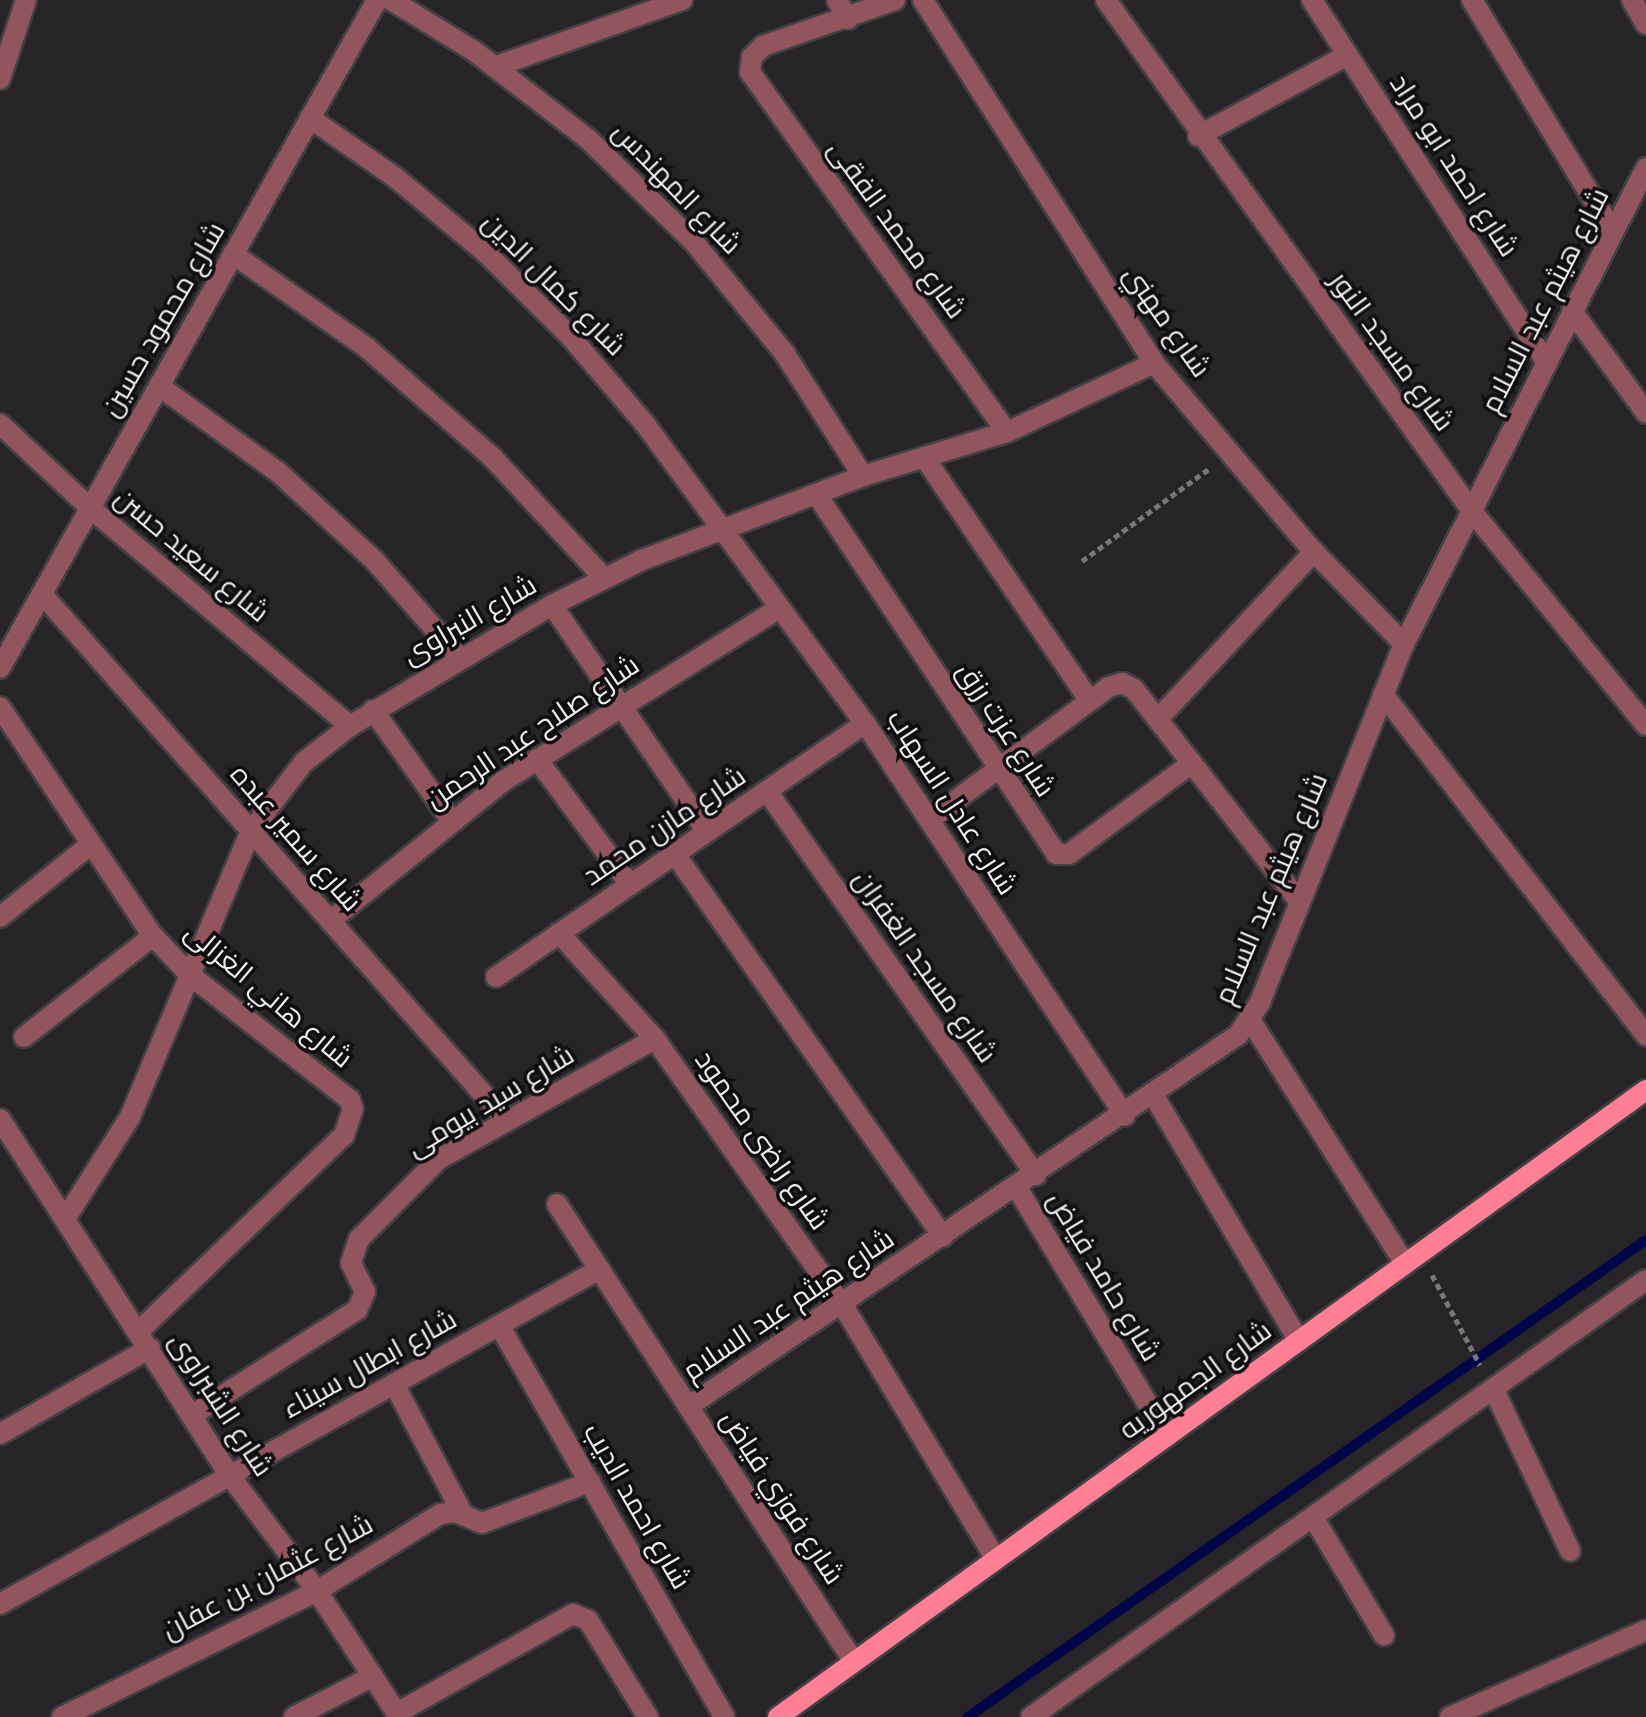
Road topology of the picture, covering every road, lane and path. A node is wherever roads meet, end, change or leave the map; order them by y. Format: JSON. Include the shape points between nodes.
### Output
{"nodes":[{"id":1,"x":26,"y":0,"type":"edge"},
{"id":2,"x":377,"y":0,"type":"edge"},
{"id":3,"x":391,"y":0,"type":"edge"},
{"id":4,"x":682,"y":0,"type":"edge"},
{"id":5,"x":837,"y":0,"type":"edge"},
{"id":6,"x":895,"y":0,"type":"edge"},
{"id":7,"x":923,"y":0,"type":"edge"},
{"id":8,"x":1312,"y":0,"type":"edge"},
{"id":9,"x":1472,"y":0,"type":"edge"},
{"id":10,"x":1632,"y":0,"type":"edge"},
{"id":11,"x":1115,"y":3,"type":"edge"},
{"id":12,"x":848,"y":19,"type":"junction"},
{"id":13,"x":1646,"y":24,"type":"edge"},
{"id":14,"x":1348,"y":55,"type":"junction"},
{"id":15,"x":494,"y":67,"type":"junction"},
{"id":16,"x":0,"y":79,"type":"edge"},
{"id":17,"x":310,"y":118,"type":"junction"},
{"id":18,"x":1198,"y":136,"type":"junction"},
{"id":19,"x":1646,"y":168,"type":"edge"},
{"id":20,"x":1613,"y":232,"type":"junction"},
{"id":21,"x":233,"y":254,"type":"junction"},
{"id":22,"x":1572,"y":311,"type":"junction"},
{"id":23,"x":1546,"y":362,"type":"junction"},
{"id":24,"x":1154,"y":363,"type":"junction"},
{"id":25,"x":159,"y":386,"type":"junction"},
{"id":26,"x":1646,"y":413,"type":"edge"},
{"id":27,"x":0,"y":424,"type":"edge"},
{"id":28,"x":1007,"y":432,"type":"junction"},
{"id":29,"x":1230,"y":453,"type":"junction"},
{"id":30,"x":924,"y":457,"type":"junction"},
{"id":31,"x":863,"y":476,"type":"junction"},
{"id":32,"x":817,"y":495,"type":"junction"},
{"id":33,"x":89,"y":507,"type":"junction"},
{"id":34,"x":1471,"y":510,"type":"junction"},
{"id":35,"x":719,"y":529,"type":"junction"},
{"id":36,"x":1314,"y":552,"type":"junction"},
{"id":37,"x":1082,"y":561,"type":"dead end"},
{"id":38,"x":604,"y":578,"type":"junction"},
{"id":39,"x":42,"y":594,"type":"junction"},
{"id":40,"x":552,"y":605,"type":"junction"},
{"id":41,"x":779,"y":608,"type":"junction"},
{"id":42,"x":1404,"y":644,"type":"junction"},
{"id":43,"x":460,"y":658,"type":"junction"},
{"id":44,"x":0,"y":668,"type":"edge"},
{"id":45,"x":1383,"y":694,"type":"junction"},
{"id":46,"x":1090,"y":701,"type":"junction"},
{"id":47,"x":620,"y":704,"type":"junction"},
{"id":48,"x":0,"y":707,"type":"edge"},
{"id":49,"x":373,"y":710,"type":"junction"},
{"id":50,"x":1158,"y":719,"type":"junction"},
{"id":51,"x":865,"y":723,"type":"junction"},
{"id":52,"x":1646,"y":725,"type":"edge"},
{"id":53,"x":350,"y":726,"type":"junction"},
{"id":54,"x":537,"y":759,"type":"junction"},
{"id":55,"x":1192,"y":763,"type":"junction"},
{"id":56,"x":997,"y":770,"type":"junction"},
{"id":57,"x":767,"y":791,"type":"junction"},
{"id":58,"x":451,"y":820,"type":"junction"},
{"id":59,"x":929,"y":820,"type":"junction"},
{"id":60,"x":251,"y":831,"type":"junction"},
{"id":61,"x":707,"y":831,"type":"junction"},
{"id":62,"x":91,"y":844,"type":"junction"},
{"id":63,"x":675,"y":854,"type":"junction"},
{"id":64,"x":630,"y":884,"type":"junction"},
{"id":65,"x":1299,"y":901,"type":"junction"},
{"id":66,"x":0,"y":917,"type":"edge"},
{"id":67,"x":330,"y":921,"type":"junction"},
{"id":68,"x":559,"y":933,"type":"junction"},
{"id":69,"x":153,"y":936,"type":"junction"},
{"id":70,"x":190,"y":975,"type":"junction"},
{"id":71,"x":496,"y":977,"type":"dead end"},
{"id":72,"x":1249,"y":1018,"type":"junction"},
{"id":73,"x":1646,"y":1036,"type":"edge"},
{"id":74,"x":24,"y":1037,"type":"dead end"},
{"id":75,"x":655,"y":1039,"type":"junction"},
{"id":76,"x":1646,"y":1090,"type":"edge"},
{"id":77,"x":1154,"y":1096,"type":"junction"},
{"id":78,"x":1125,"y":1116,"type":"junction"},
{"id":79,"x":0,"y":1119,"type":"edge"},
{"id":80,"x":506,"y":1120,"type":"junction"},
{"id":81,"x":1036,"y":1175,"type":"junction"},
{"id":82,"x":1017,"y":1188,"type":"junction"},
{"id":83,"x":557,"y":1204,"type":"dead end"},
{"id":84,"x":67,"y":1216,"type":"junction"},
{"id":85,"x":943,"y":1237,"type":"junction"},
{"id":86,"x":1405,"y":1264,"type":"junction"},
{"id":87,"x":600,"y":1269,"type":"junction"},
{"id":88,"x":1646,"y":1280,"type":"edge"},
{"id":89,"x":1436,"y":1282,"type":"dead end"},
{"id":90,"x":842,"y":1304,"type":"junction"},
{"id":91,"x":499,"y":1325,"type":"junction"},
{"id":92,"x":144,"y":1340,"type":"junction"},
{"id":93,"x":1299,"y":1341,"type":"junction"},
{"id":94,"x":1483,"y":1370,"type":"dead end"},
{"id":95,"x":394,"y":1384,"type":"junction"},
{"id":96,"x":1494,"y":1390,"type":"junction"},
{"id":97,"x":689,"y":1406,"type":"junction"},
{"id":98,"x":192,"y":1415,"type":"junction"},
{"id":99,"x":0,"y":1434,"type":"edge"},
{"id":100,"x":1167,"y":1436,"type":"junction"},
{"id":101,"x":230,"y":1476,"type":"junction"},
{"id":102,"x":590,"y":1482,"type":"junction"},
{"id":103,"x":464,"y":1516,"type":"junction"},
{"id":104,"x":1313,"y":1517,"type":"junction"},
{"id":105,"x":1570,"y":1551,"type":"dead end"},
{"id":106,"x":996,"y":1559,"type":"junction"},
{"id":107,"x":317,"y":1591,"type":"junction"},
{"id":108,"x":0,"y":1604,"type":"edge"},
{"id":109,"x":1646,"y":1630,"type":"edge"},
{"id":110,"x":1384,"y":1635,"type":"dead end"},
{"id":111,"x":854,"y":1662,"type":"junction"},
{"id":112,"x":373,"y":1676,"type":"junction"},
{"id":113,"x":398,"y":1715,"type":"edge"},
{"id":114,"x":1037,"y":1715,"type":"edge"},
{"id":115,"x":62,"y":1717,"type":"edge"},
{"id":116,"x":294,"y":1717,"type":"edge"},
{"id":117,"x":648,"y":1717,"type":"edge"},
{"id":118,"x":724,"y":1717,"type":"edge"},
{"id":119,"x":778,"y":1717,"type":"edge"},
{"id":120,"x":1450,"y":1717,"type":"edge"}],
"edges":[{"from":1,"to":16,"type":"street"},
{"from":2,"to":17,"type":"street","name":"شارع محمود حسين"},
{"from":3,"to":15,"type":"street","name":"شارع المهندس"},
{"from":4,"to":15,"type":"street"},
{"from":5,"to":12,"type":"street"},
{"from":6,"to":12,"type":"street"},
{"from":7,"to":24,"type":"street","name":"شارع مهني"},
{"from":8,"to":14,"type":"street","name":"شارع احمد ابو مراد"},
{"from":9,"to":20,"type":"street"},
{"from":10,"to":13,"type":"street"},
{"from":11,"to":18,"type":"street","name":"شارع مسجد النور"},
{"from":12,"to":28,"type":"street","name":"شارع محمد الفقى","via":[[763,46],[752,57],[753,79]]},
{"from":14,"to":18,"type":"street"},
{"from":14,"to":23,"type":"street","name":"شارع احمد ابو مراد"},
{"from":15,"to":31,"type":"street","name":"شارع المهندس","via":[[589,140],[693,241],[785,354]]},
{"from":17,"to":21,"type":"street","name":"شارع محمود حسين"},
{"from":17,"to":35,"type":"street","name":"شارع كمال الدين","via":[[475,243],[569,335],[645,424]]},
{"from":18,"to":34,"type":"street","name":"شارع مسجد النور"},
{"from":19,"to":20,"type":"street","name":"شارع هيثم عبد السلام"},
{"from":20,"to":22,"type":"street","name":"شارع هيثم عبد السلام"},
{"from":21,"to":25,"type":"street","name":"شارع محمود حسين"},
{"from":21,"to":38,"type":"street","via":[[367,348],[491,456]]},
{"from":22,"to":23,"type":"street","name":"شارع هيثم عبد السلام"},
{"from":22,"to":26,"type":"street"},
{"from":23,"to":34,"type":"street","name":"شارع هيثم عبد السلام"},
{"from":24,"to":28,"type":"street","name":"شارع النبراوى"},
{"from":24,"to":29,"type":"street","name":"شارع مهني"},
{"from":25,"to":33,"type":"street","name":"شارع محمود حسين"},
{"from":25,"to":43,"type":"street","via":[[279,473],[374,560]]},
{"from":27,"to":33,"type":"street","name":"شارع سعيد حسن"},
{"from":28,"to":30,"type":"street","name":"شارع النبراوى"},
{"from":29,"to":36,"type":"street","name":"شارع مهني"},
{"from":29,"to":37,"type":"path"},
{"from":30,"to":31,"type":"street","name":"شارع النبراوى"},
{"from":30,"to":46,"type":"street"},
{"from":31,"to":32,"type":"street","name":"شارع النبراوى"},
{"from":32,"to":35,"type":"street","name":"شارع النبراوى"},
{"from":32,"to":56,"type":"street","name":"شارع عزت رزق"},
{"from":33,"to":39,"type":"street","name":"شارع محمود حسين"},
{"from":33,"to":53,"type":"street","name":"شارع سعيد حسن"},
{"from":34,"to":42,"type":"street","name":"شارع هيثم عبد السلام"},
{"from":34,"to":52,"type":"street","name":"شارع مسجد النور"},
{"from":35,"to":38,"type":"street","name":"شارع النبراوى"},
{"from":35,"to":41,"type":"street","name":"شارع عادل السهاب"},
{"from":36,"to":42,"type":"street","name":"شارع مهني"},
{"from":36,"to":50,"type":"street"},
{"from":38,"to":40,"type":"street","name":"شارع النبراوى"},
{"from":39,"to":44,"type":"street","name":"شارع محمود حسين"},
{"from":39,"to":60,"type":"street","name":"شارع سمير عبده"},
{"from":40,"to":43,"type":"street","name":"شارع النبراوى"},
{"from":40,"to":47,"type":"street"},
{"from":41,"to":47,"type":"street","name":"شارع صلاح عبد الرحمن"},
{"from":41,"to":51,"type":"street","name":"شارع عادل السهاب"},
{"from":42,"to":45,"type":"street","name":"شارع هيثم عبد السلام"},
{"from":43,"to":49,"type":"street","name":"شارع النبراوى"},
{"from":45,"to":65,"type":"street","name":"شارع هيثم عبد السلام"},
{"from":45,"to":73,"type":"street"},
{"from":46,"to":50,"type":"street","via":[[1122,683]]},
{"from":46,"to":56,"type":"street"},
{"from":47,"to":54,"type":"street","name":"شارع صلاح عبد الرحمن"},
{"from":47,"to":61,"type":"street"},
{"from":48,"to":62,"type":"street","name":"شارع هاني الغزالى"},
{"from":49,"to":53,"type":"street","name":"شارع النبراوى"},
{"from":49,"to":58,"type":"street"},
{"from":50,"to":55,"type":"street"},
{"from":51,"to":57,"type":"street","name":"شارع مازن محمد"},
{"from":51,"to":59,"type":"street","name":"شارع عادل السهاب"},
{"from":53,"to":60,"type":"street","name":"شارع النبراوى","via":[[304,762]]},
{"from":54,"to":58,"type":"street","name":"شارع صلاح عبد الرحمن"},
{"from":54,"to":64,"type":"street"},
{"from":55,"to":56,"type":"street","name":"شارع عزت رزق","via":[[1065,855],[1052,851]]},
{"from":55,"to":65,"type":"street"},
{"from":56,"to":59,"type":"street"},
{"from":57,"to":61,"type":"street","name":"شارع مازن محمد"},
{"from":57,"to":81,"type":"street","name":"شارع مسجد الغفران"},
{"from":58,"to":67,"type":"street","name":"شارع صلاح عبد الرحمن"},
{"from":59,"to":78,"type":"street","name":"شارع عادل السهاب"},
{"from":60,"to":67,"type":"street","name":"شارع سمير عبده"},
{"from":60,"to":70,"type":"street","name":"شارع النبراوى"},
{"from":61,"to":63,"type":"street","name":"شارع مازن محمد"},
{"from":62,"to":66,"type":"street"},
{"from":62,"to":69,"type":"street","name":"شارع هاني الغزالى"},
{"from":63,"to":64,"type":"street","name":"شارع مازن محمد"},
{"from":63,"to":85,"type":"street"},
{"from":64,"to":68,"type":"street","name":"شارع مازن محمد"},
{"from":65,"to":72,"type":"street","name":"شارع هيثم عبد السلام"},
{"from":67,"to":80,"type":"street","name":"شارع سمير عبده"},
{"from":68,"to":71,"type":"street","name":"شارع مازن محمد"},
{"from":68,"to":75,"type":"street","name":"شارع راضى محمود"},
{"from":69,"to":70,"type":"street","name":"شارع هاني الغزالى"},
{"from":69,"to":74,"type":"street"},
{"from":70,"to":84,"type":"street","name":"شارع النبراوى","via":[[130,1117]]},
{"from":70,"to":92,"type":"street","name":"شارع هاني الغزالى","via":[[350,1100],[353,1119],[344,1135]]},
{"from":72,"to":77,"type":"street","name":"شارع هيثم عبد السلام","via":[[1208,1061]]},
{"from":72,"to":86,"type":"street"},
{"from":75,"to":80,"type":"street","name":"شارع سيد بيومى"},
{"from":75,"to":90,"type":"street","name":"شارع راضى محمود"},
{"from":76,"to":86,"type":"main road","name":"شارع الجمهوريه"},
{"from":77,"to":78,"type":"street","name":"شارع هيثم عبد السلام"},
{"from":77,"to":93,"type":"street"},
{"from":78,"to":81,"type":"street","name":"شارع هيثم عبد السلام"},
{"from":79,"to":84,"type":"street","name":"شارع الشبراوى"},
{"from":80,"to":98,"type":"street","name":"شارع سيد بيومى","via":[[439,1159],[359,1239],[351,1263],[365,1292],[357,1310]]},
{"from":81,"to":82,"type":"street","name":"شارع هيثم عبد السلام"},
{"from":82,"to":85,"type":"street","name":"شارع هيثم عبد السلام"},
{"from":82,"to":100,"type":"street","name":"شارع حامد فياض"},
{"from":83,"to":87,"type":"street","name":"شارع فوزي فياض"},
{"from":84,"to":92,"type":"street","name":"شارع الشبراوى"},
{"from":85,"to":90,"type":"street","name":"شارع هيثم عبد السلام"},
{"from":86,"to":93,"type":"main road","name":"شارع الجمهوريه"},
{"from":87,"to":91,"type":"street","name":"شارع ابطال سيناء"},
{"from":87,"to":97,"type":"street","name":"شارع فوزي فياض"},
{"from":88,"to":96,"type":"street"},
{"from":89,"to":94,"type":"path"},
{"from":90,"to":97,"type":"street","name":"شارع هيثم عبد السلام"},
{"from":90,"to":106,"type":"street","name":"شارع راضى محمود"},
{"from":91,"to":95,"type":"street","name":"شارع ابطال سيناء"},
{"from":91,"to":102,"type":"street","name":"شارع احمد الديب"},
{"from":92,"to":98,"type":"street","name":"شارع الشبراوى"},
{"from":92,"to":99,"type":"street"},
{"from":93,"to":100,"type":"main road","name":"شارع الجمهوريه"},
{"from":95,"to":101,"type":"street","name":"شارع ابطال سيناء"},
{"from":95,"to":103,"type":"street"},
{"from":96,"to":104,"type":"street"},
{"from":96,"to":105,"type":"street"},
{"from":97,"to":111,"type":"street","name":"شارع فوزي فياض"},
{"from":98,"to":101,"type":"street","name":"شارع الشبراوى"},
{"from":100,"to":106,"type":"main road","name":"شارع الجمهوريه"},
{"from":101,"to":107,"type":"street","name":"شارع الشبراوى"},
{"from":101,"to":108,"type":"street","name":"شارع ابطال سيناء"},
{"from":102,"to":103,"type":"street","name":"شارع عثمان بن عفان","via":[[488,1522]]},
{"from":102,"to":118,"type":"street","name":"شارع احمد الديب"},
{"from":103,"to":107,"type":"street","name":"شارع عثمان بن عفان","via":[[440,1514]]},
{"from":104,"to":110,"type":"street"},
{"from":104,"to":114,"type":"street"},
{"from":106,"to":111,"type":"main road","name":"شارع الجمهوريه"},
{"from":107,"to":112,"type":"street","name":"شارع الشبراوى"},
{"from":107,"to":115,"type":"street","name":"شارع عثمان بن عفان"},
{"from":109,"to":120,"type":"street"},
{"from":111,"to":119,"type":"main road","name":"شارع الجمهوريه"},
{"from":112,"to":113,"type":"street","name":"شارع الشبراوى"},
{"from":112,"to":116,"type":"street"},
{"from":113,"to":117,"type":"street","via":[[573,1614],[588,1620]]}]}
